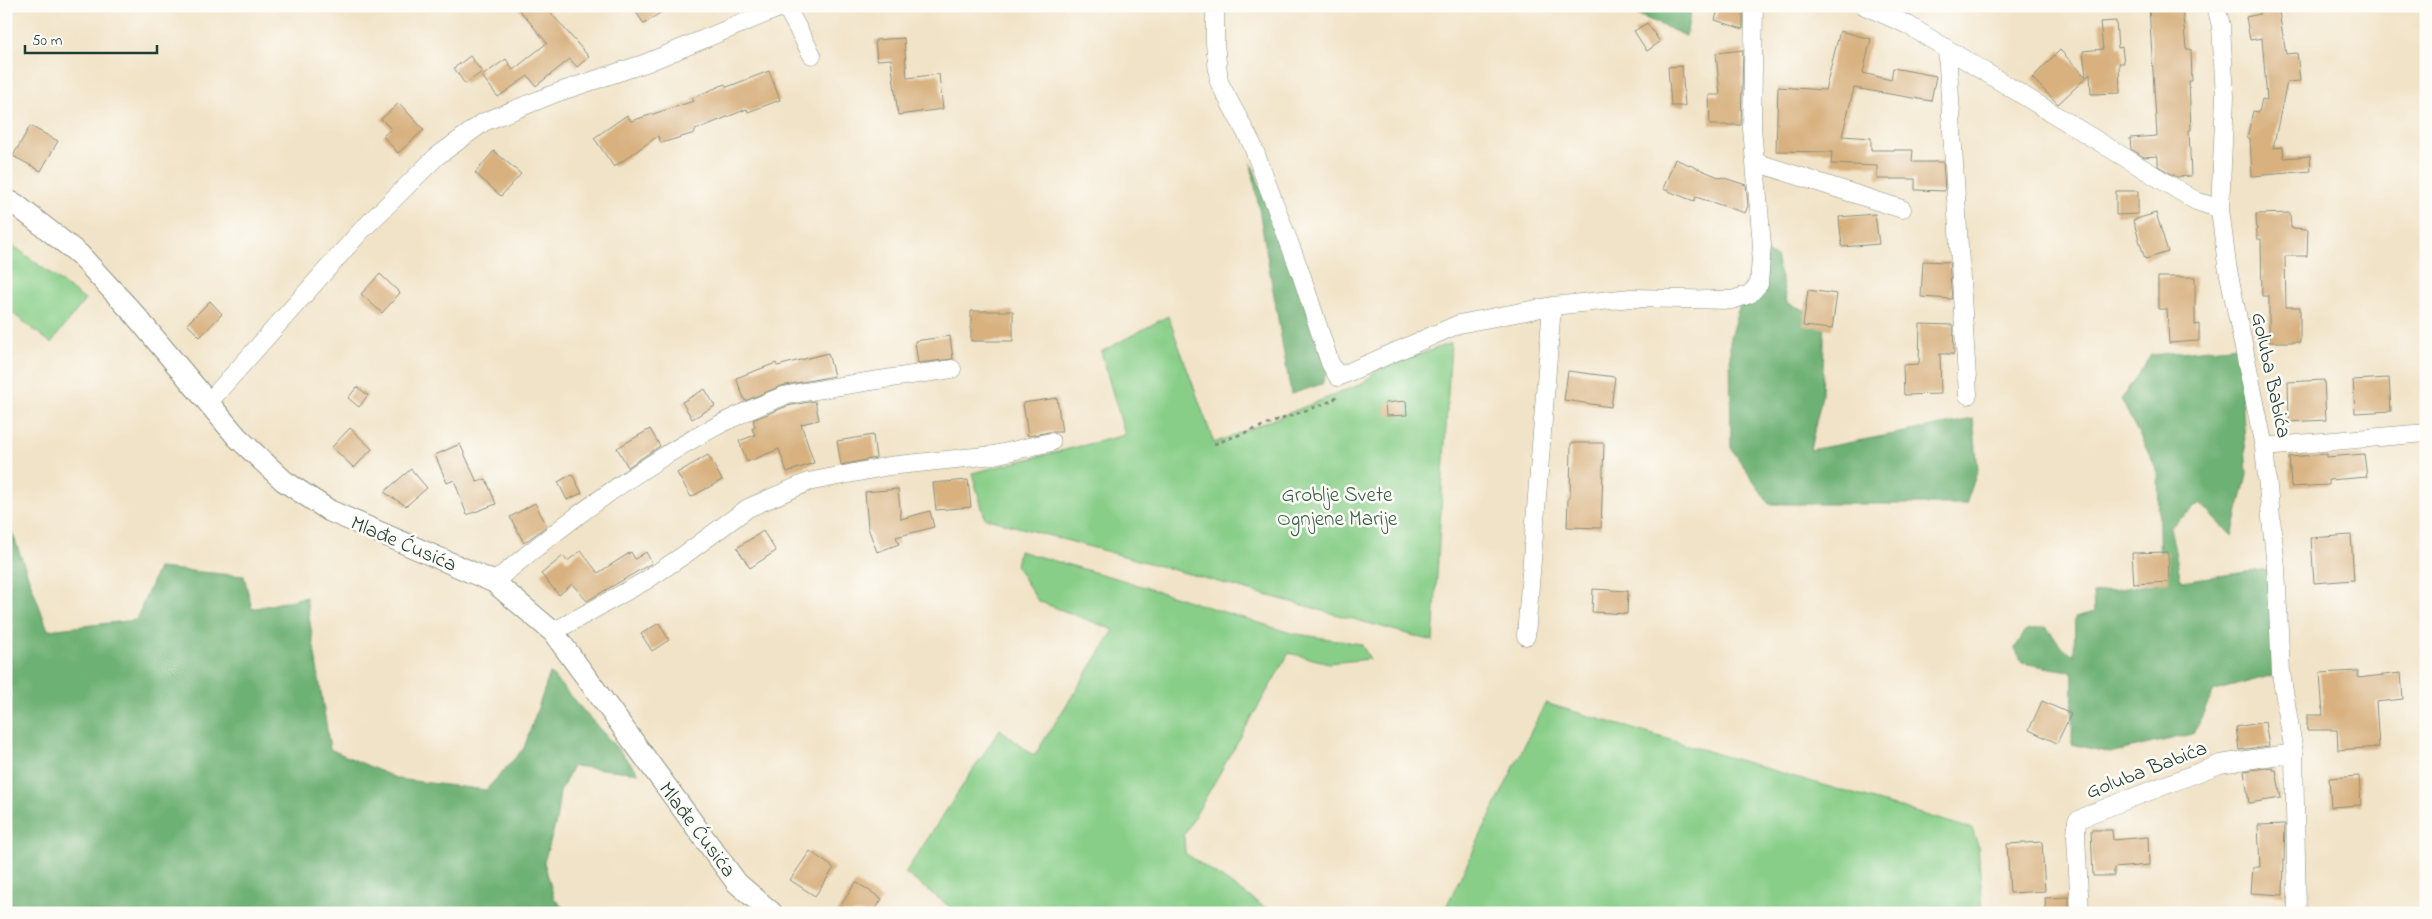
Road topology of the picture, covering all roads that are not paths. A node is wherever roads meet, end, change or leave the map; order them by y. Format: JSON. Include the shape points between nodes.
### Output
{"nodes":[{"id":1,"x":1215,"y":6,"type":"edge"},
{"id":2,"x":1754,"y":6,"type":"edge"},
{"id":3,"x":1865,"y":6,"type":"edge"},
{"id":4,"x":2216,"y":6,"type":"edge"},
{"id":5,"x":1947,"y":49,"type":"junction"},
{"id":6,"x":812,"y":55,"type":"dead end"},
{"id":7,"x":1755,"y":162,"type":"junction"},
{"id":8,"x":6,"y":200,"type":"edge"},
{"id":9,"x":1902,"y":209,"type":"dead end"},
{"id":10,"x":2220,"y":209,"type":"junction"},
{"id":11,"x":1552,"y":306,"type":"junction"},
{"id":12,"x":952,"y":369,"type":"dead end"},
{"id":13,"x":1968,"y":395,"type":"dead end"},
{"id":14,"x":208,"y":404,"type":"junction"},
{"id":15,"x":2426,"y":432,"type":"edge"},
{"id":16,"x":1051,"y":442,"type":"dead end"},
{"id":17,"x":2264,"y":447,"type":"junction"},
{"id":18,"x":494,"y":582,"type":"junction"},
{"id":19,"x":553,"y":632,"type":"junction"},
{"id":20,"x":1526,"y":636,"type":"dead end"},
{"id":21,"x":2294,"y":753,"type":"junction"},
{"id":22,"x":772,"y":913,"type":"edge"},
{"id":23,"x":2080,"y":913,"type":"edge"},
{"id":24,"x":2297,"y":913,"type":"edge"}],
"edges":[{"from":1,"to":11,"type":"street","via":[[1219,82],[1252,144],[1301,274],[1330,363],[1338,377],[1459,324]]},
{"from":2,"to":7,"type":"street","via":[[1752,128]]},
{"from":3,"to":5,"type":"street","via":[[1908,25]]},
{"from":4,"to":10,"type":"street","name":"Goluba Babića","via":[[2221,26],[2225,97]]},
{"from":5,"to":10,"type":"street","via":[[2196,201]]},
{"from":5,"to":13,"type":"street"},
{"from":6,"to":14,"type":"street","via":[[790,14],[778,8],[646,63],[556,93],[484,122],[436,157],[360,232]]},
{"from":7,"to":9,"type":"street"},
{"from":7,"to":11,"type":"street","via":[[1762,245],[1759,284],[1750,294],[1732,300],[1631,298]]},
{"from":8,"to":14,"type":"street","name":"Mlađe Ćusića","via":[[78,254],[135,315]]},
{"from":10,"to":17,"type":"street","name":"Goluba Babića","via":[[2229,274]]},
{"from":11,"to":20,"type":"street"},
{"from":12,"to":18,"type":"street","via":[[785,396],[738,416],[692,440],[622,485]]},
{"from":14,"to":18,"type":"street","name":"Mlađe Ćusića","via":[[237,437],[284,481],[330,511]]},
{"from":15,"to":17,"type":"street"},
{"from":16,"to":19,"type":"street","via":[[994,455],[889,466],[808,482],[748,508],[645,581]]},
{"from":17,"to":21,"type":"street","name":"Goluba Babića","via":[[2276,568],[2281,673]]},
{"from":18,"to":19,"type":"street","name":"Mlađe Ćusića"},
{"from":19,"to":22,"type":"street","name":"Mlađe Ćusića","via":[[737,882]]},
{"from":21,"to":23,"type":"street","name":"Goluba Babića","via":[[2220,764],[2090,814],[2077,822]]},
{"from":21,"to":24,"type":"street","name":"Goluba Babića"}]}
